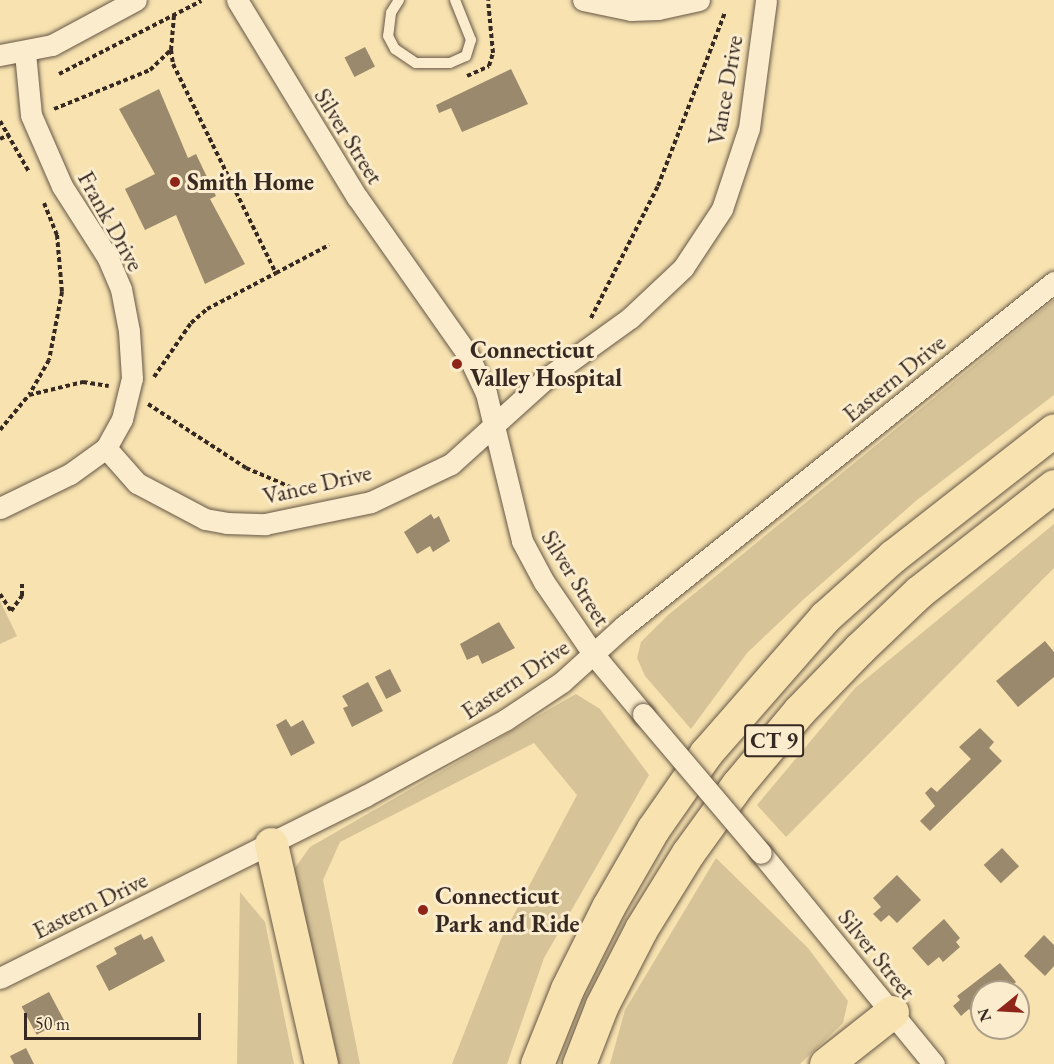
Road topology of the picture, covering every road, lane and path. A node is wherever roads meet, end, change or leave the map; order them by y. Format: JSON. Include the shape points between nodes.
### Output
{"nodes":[{"id":1,"x":136,"y":0,"type":"edge"},
{"id":2,"x":237,"y":0,"type":"edge"},
{"id":3,"x":399,"y":0,"type":"edge"},
{"id":4,"x":455,"y":0,"type":"edge"},
{"id":5,"x":583,"y":0,"type":"edge"},
{"id":6,"x":699,"y":0,"type":"edge"},
{"id":7,"x":766,"y":0,"type":"edge"},
{"id":8,"x":201,"y":1,"type":"edge"},
{"id":9,"x":726,"y":12,"type":"dead end"},
{"id":10,"x":174,"y":15,"type":"junction"},
{"id":11,"x":171,"y":50,"type":"junction"},
{"id":12,"x":25,"y":53,"type":"junction"},
{"id":13,"x":0,"y":55,"type":"edge"},
{"id":14,"x":59,"y":74,"type":"dead end"},
{"id":15,"x":54,"y":109,"type":"dead end"},
{"id":16,"x":0,"y":121,"type":"edge"},
{"id":17,"x":10,"y":134,"type":"junction"},
{"id":18,"x":0,"y":139,"type":"edge"},
{"id":19,"x":34,"y":182,"type":"dead end"},
{"id":20,"x":39,"y":193,"type":"dead end"},
{"id":21,"x":329,"y":245,"type":"dead end"},
{"id":22,"x":276,"y":273,"type":"junction"},
{"id":23,"x":1054,"y":282,"type":"edge"},
{"id":24,"x":587,"y":326,"type":"dead end"},
{"id":25,"x":29,"y":395,"type":"junction"},
{"id":26,"x":135,"y":396,"type":"junction"},
{"id":27,"x":495,"y":425,"type":"junction"},
{"id":28,"x":0,"y":430,"type":"edge"},
{"id":29,"x":1054,"y":430,"type":"edge"},
{"id":30,"x":106,"y":448,"type":"junction"},
{"id":31,"x":1054,"y":486,"type":"edge"},
{"id":32,"x":310,"y":493,"type":"dead end"},
{"id":33,"x":0,"y":508,"type":"edge"},
{"id":34,"x":22,"y":582,"type":"dead end"},
{"id":35,"x":0,"y":594,"type":"edge"},
{"id":36,"x":594,"y":655,"type":"junction"},
{"id":37,"x":271,"y":844,"type":"junction"},
{"id":38,"x":0,"y":978,"type":"edge"},
{"id":39,"x":892,"y":1012,"type":"junction"},
{"id":40,"x":321,"y":1064,"type":"edge"},
{"id":41,"x":537,"y":1064,"type":"edge"},
{"id":42,"x":579,"y":1064,"type":"edge"},
{"id":43,"x":826,"y":1064,"type":"edge"},
{"id":44,"x":934,"y":1064,"type":"edge"}],
"edges":[{"from":1,"to":12,"type":"street","via":[[52,45]]},
{"from":2,"to":27,"type":"street","name":"Silver Street","via":[[357,197],[468,355],[486,393]]},
{"from":3,"to":4,"type":"lane","via":[[391,13],[388,36],[395,49],[416,63],[450,63],[466,56],[471,40]]},
{"from":5,"to":6,"type":"street","via":[[631,10]]},
{"from":7,"to":27,"type":"street","name":"Vance Drive","via":[[749,128],[722,209],[675,275],[630,318],[544,380]]},
{"from":8,"to":10,"type":"path"},
{"from":9,"to":24,"type":"path","via":[[658,186]]},
{"from":10,"to":11,"type":"path"},
{"from":10,"to":14,"type":"path"},
{"from":11,"to":15,"type":"path","via":[[150,70]]},
{"from":11,"to":22,"type":"path","via":[[172,64]]},
{"from":12,"to":13,"type":"street"},
{"from":12,"to":26,"type":"street","name":"Frank Drive","via":[[31,115],[62,186],[108,258],[120,289],[129,331]]},
{"from":16,"to":17,"type":"path"},
{"from":17,"to":18,"type":"path"},
{"from":17,"to":19,"type":"path"},
{"from":20,"to":25,"type":"path","via":[[57,235],[62,292],[49,360]]},
{"from":21,"to":22,"type":"path"},
{"from":22,"to":26,"type":"path","via":[[207,309],[191,323]]},
{"from":23,"to":36,"type":"street","name":"Eastern Drive","via":[[624,626]]},
{"from":25,"to":26,"type":"path","via":[[83,382]]},
{"from":25,"to":28,"type":"path"},
{"from":26,"to":30,"type":"street","name":"Frank Drive"},
{"from":26,"to":32,"type":"path","via":[[246,468],[275,484]]},
{"from":27,"to":30,"type":"street","name":"Vance Drive","via":[[451,464],[370,502],[265,524],[205,519],[137,483]]},
{"from":27,"to":36,"type":"street","name":"Silver Street","via":[[509,501],[522,541],[544,582]]},
{"from":29,"to":41,"type":"highway","number":"CT 9","via":[[919,534],[834,609],[762,684],[705,753],[653,829],[608,908],[567,989]]},
{"from":30,"to":33,"type":"street","via":[[70,474]]},
{"from":31,"to":42,"type":"highway","number":"CT 9","via":[[929,584],[859,649],[799,711],[738,784],[688,853],[641,929],[602,1005]]},
{"from":34,"to":35,"type":"path","via":[[22,596],[12,610]]},
{"from":36,"to":37,"type":"street","name":"Eastern Drive","via":[[496,726]]},
{"from":36,"to":39,"type":"street","name":"Silver Street","bridge":true},
{"from":37,"to":38,"type":"street","name":"Eastern Drive"},
{"from":37,"to":40,"type":"highway"},
{"from":39,"to":43,"type":"highway"},
{"from":39,"to":44,"type":"street","name":"Silver Street"}]}
